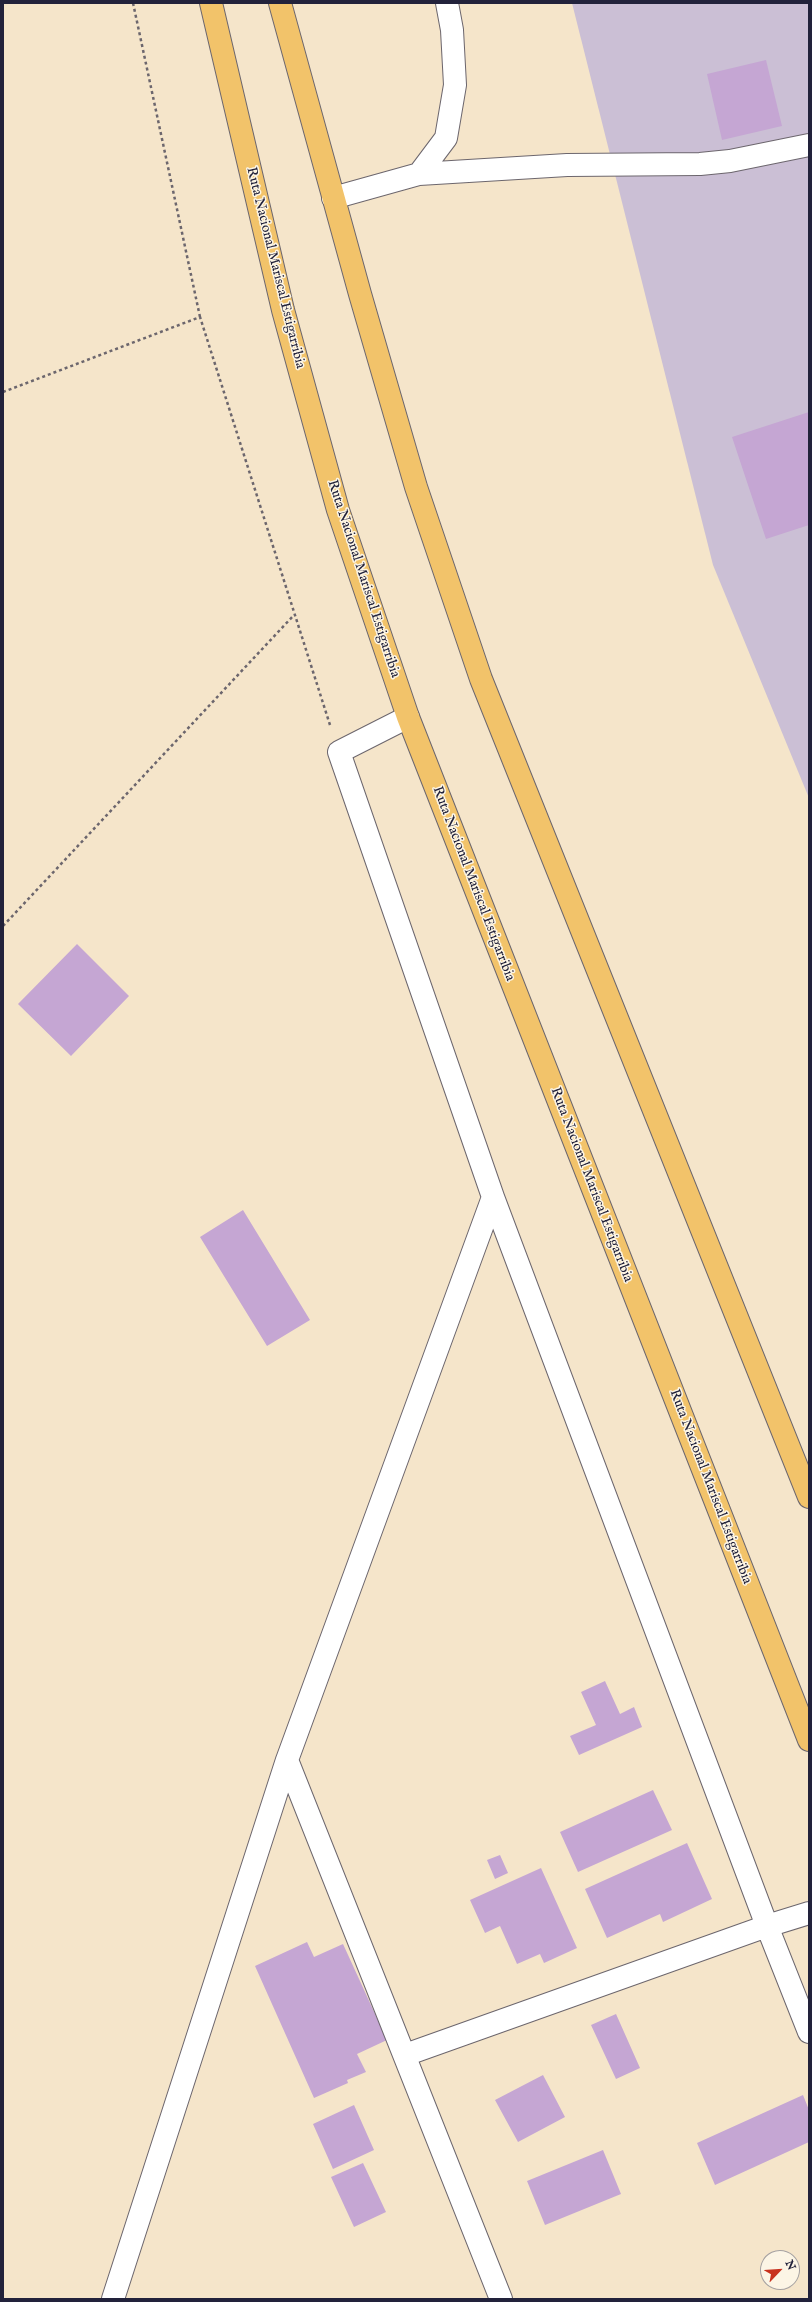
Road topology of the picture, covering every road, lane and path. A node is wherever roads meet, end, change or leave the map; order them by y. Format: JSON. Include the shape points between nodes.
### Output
{"nodes":[{"id":1,"x":133,"y":3,"type":"edge"},
{"id":2,"x":211,"y":3,"type":"edge"},
{"id":3,"x":280,"y":3,"type":"edge"},
{"id":4,"x":447,"y":3,"type":"edge"},
{"id":5,"x":809,"y":145,"type":"edge"},
{"id":6,"x":419,"y":174,"type":"junction"},
{"id":7,"x":333,"y":198,"type":"junction"},
{"id":8,"x":200,"y":317,"type":"junction"},
{"id":9,"x":3,"y":392,"type":"edge"},
{"id":10,"x":294,"y":615,"type":"junction"},
{"id":11,"x":408,"y":717,"type":"junction"},
{"id":12,"x":339,"y":752,"type":"junction"},
{"id":13,"x":3,"y":926,"type":"edge"},
{"id":14,"x":493,"y":1196,"type":"junction"},
{"id":15,"x":809,"y":1497,"type":"edge"},
{"id":16,"x":809,"y":1740,"type":"edge"},
{"id":17,"x":287,"y":1760,"type":"junction"},
{"id":18,"x":809,"y":1913,"type":"edge"},
{"id":19,"x":767,"y":1926,"type":"junction"},
{"id":20,"x":809,"y":2032,"type":"edge"},
{"id":21,"x":404,"y":2055,"type":"junction"},
{"id":22,"x":114,"y":2299,"type":"edge"},
{"id":23,"x":501,"y":2299,"type":"edge"}],
"edges":[{"from":1,"to":8,"type":"path"},
{"from":2,"to":11,"type":"highway","name":"Ruta Nacional Mariscal Estigarribia","via":[[290,333],[338,510]]},
{"from":3,"to":7,"type":"highway"},
{"from":4,"to":6,"type":"street","via":[[452,30],[455,85],[446,138]]},
{"from":5,"to":6,"type":"street","via":[[700,164],[567,165]]},
{"from":6,"to":7,"type":"street"},
{"from":7,"to":15,"type":"highway","via":[[416,487],[481,679]]},
{"from":8,"to":9,"type":"path"},
{"from":8,"to":10,"type":"path"},
{"from":10,"to":12,"type":"path"},
{"from":10,"to":13,"type":"path"},
{"from":11,"to":12,"type":"street"},
{"from":11,"to":16,"type":"highway","name":"Ruta Nacional Mariscal Estigarribia"},
{"from":12,"to":14,"type":"street"},
{"from":14,"to":17,"type":"street"},
{"from":14,"to":19,"type":"street"},
{"from":17,"to":21,"type":"street"},
{"from":17,"to":22,"type":"street"},
{"from":18,"to":19,"type":"street"},
{"from":19,"to":20,"type":"street"},
{"from":19,"to":21,"type":"street"},
{"from":21,"to":23,"type":"street"}]}
